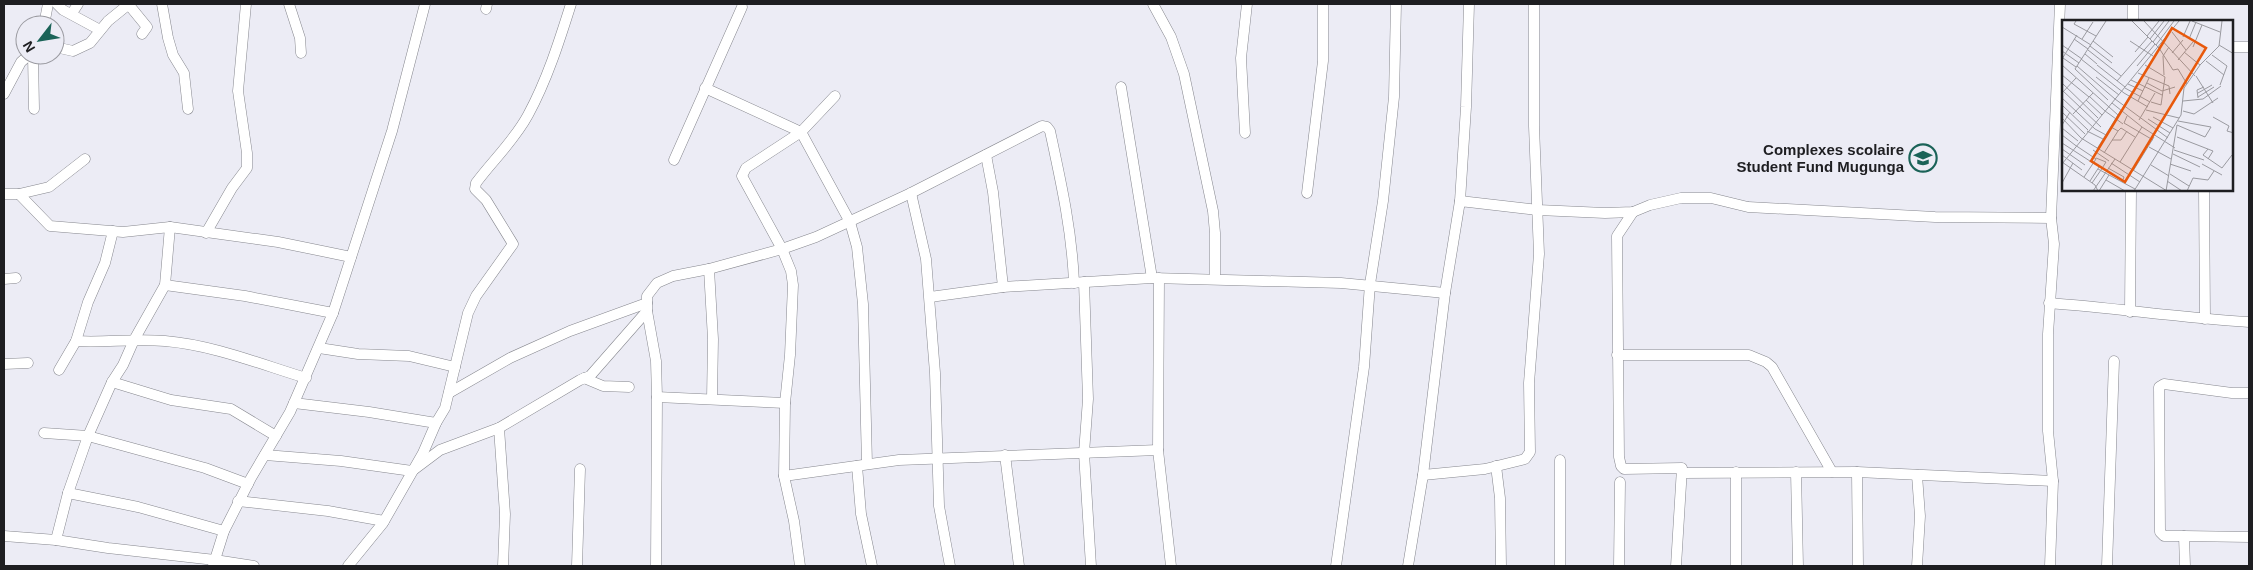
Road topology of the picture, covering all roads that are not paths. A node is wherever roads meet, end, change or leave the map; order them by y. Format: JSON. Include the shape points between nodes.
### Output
{"nodes":[{"id":1,"x":57,"y":4,"type":"edge"},
{"id":2,"x":78,"y":4,"type":"edge"},
{"id":3,"x":129,"y":4,"type":"edge"},
{"id":4,"x":162,"y":4,"type":"edge"},
{"id":5,"x":246,"y":4,"type":"edge"},
{"id":6,"x":289,"y":4,"type":"edge"},
{"id":7,"x":425,"y":4,"type":"edge"},
{"id":8,"x":571,"y":4,"type":"edge"},
{"id":9,"x":1153,"y":4,"type":"edge"},
{"id":10,"x":1247,"y":4,"type":"edge"},
{"id":11,"x":1323,"y":4,"type":"edge"},
{"id":12,"x":1396,"y":4,"type":"edge"},
{"id":13,"x":1469,"y":4,"type":"edge"},
{"id":14,"x":1534,"y":4,"type":"edge"},
{"id":15,"x":2060,"y":4,"type":"edge"},
{"id":16,"x":2133,"y":4,"type":"edge"},
{"id":17,"x":742,"y":7,"type":"dead end"},
{"id":18,"x":72,"y":13,"type":"junction"},
{"id":19,"x":2133,"y":20,"type":"edge"},
{"id":20,"x":100,"y":30,"type":"junction"},
{"id":21,"x":142,"y":34,"type":"dead end"},
{"id":22,"x":2233,"y":47,"type":"edge"},
{"id":23,"x":2249,"y":47,"type":"edge"},
{"id":24,"x":65,"y":49,"type":"edge"},
{"id":25,"x":301,"y":53,"type":"dead end"},
{"id":26,"x":20,"y":65,"type":"edge"},
{"id":27,"x":33,"y":65,"type":"edge"},
{"id":28,"x":1121,"y":87,"type":"dead end"},
{"id":29,"x":705,"y":88,"type":"junction"},
{"id":30,"x":4,"y":94,"type":"edge"},
{"id":31,"x":835,"y":96,"type":"dead end"},
{"id":32,"x":34,"y":109,"type":"dead end"},
{"id":33,"x":188,"y":109,"type":"dead end"},
{"id":34,"x":800,"y":132,"type":"junction"},
{"id":35,"x":1245,"y":133,"type":"dead end"},
{"id":36,"x":986,"y":155,"type":"junction"},
{"id":37,"x":85,"y":159,"type":"dead end"},
{"id":38,"x":674,"y":160,"type":"dead end"},
{"id":39,"x":2131,"y":191,"type":"edge"},
{"id":40,"x":2204,"y":191,"type":"edge"},
{"id":41,"x":1307,"y":193,"type":"dead end"},
{"id":42,"x":4,"y":194,"type":"edge"},
{"id":43,"x":18,"y":194,"type":"junction"},
{"id":44,"x":912,"y":194,"type":"junction"},
{"id":45,"x":1460,"y":202,"type":"junction"},
{"id":46,"x":1538,"y":210,"type":"junction"},
{"id":47,"x":1633,"y":212,"type":"junction"},
{"id":48,"x":2051,"y":218,"type":"junction"},
{"id":49,"x":850,"y":222,"type":"junction"},
{"id":50,"x":170,"y":227,"type":"junction"},
{"id":51,"x":113,"y":231,"type":"junction"},
{"id":52,"x":206,"y":234,"type":"junction"},
{"id":53,"x":782,"y":249,"type":"junction"},
{"id":54,"x":351,"y":257,"type":"junction"},
{"id":55,"x":710,"y":269,"type":"junction"},
{"id":56,"x":16,"y":278,"type":"dead end"},
{"id":57,"x":1155,"y":278,"type":"junction"},
{"id":58,"x":4,"y":279,"type":"edge"},
{"id":59,"x":1215,"y":280,"type":"junction"},
{"id":60,"x":1079,"y":283,"type":"junction"},
{"id":61,"x":1370,"y":284,"type":"junction"},
{"id":62,"x":165,"y":285,"type":"junction"},
{"id":63,"x":1003,"y":287,"type":"junction"},
{"id":64,"x":1445,"y":293,"type":"junction"},
{"id":65,"x":930,"y":297,"type":"junction"},
{"id":66,"x":2049,"y":303,"type":"junction"},
{"id":67,"x":647,"y":307,"type":"junction"},
{"id":68,"x":2130,"y":312,"type":"junction"},
{"id":69,"x":333,"y":313,"type":"junction"},
{"id":70,"x":2205,"y":319,"type":"junction"},
{"id":71,"x":2249,"y":322,"type":"edge"},
{"id":72,"x":134,"y":340,"type":"junction"},
{"id":73,"x":76,"y":341,"type":"junction"},
{"id":74,"x":319,"y":348,"type":"junction"},
{"id":75,"x":1617,"y":355,"type":"junction"},
{"id":76,"x":2114,"y":361,"type":"dead end"},
{"id":77,"x":28,"y":363,"type":"dead end"},
{"id":78,"x":4,"y":364,"type":"edge"},
{"id":79,"x":456,"y":367,"type":"junction"},
{"id":80,"x":59,"y":370,"type":"dead end"},
{"id":81,"x":306,"y":378,"type":"junction"},
{"id":82,"x":584,"y":378,"type":"junction"},
{"id":83,"x":112,"y":382,"type":"junction"},
{"id":84,"x":629,"y":387,"type":"dead end"},
{"id":85,"x":449,"y":393,"type":"junction"},
{"id":86,"x":2249,"y":393,"type":"edge"},
{"id":87,"x":657,"y":397,"type":"junction"},
{"id":88,"x":712,"y":399,"type":"junction"},
{"id":89,"x":294,"y":403,"type":"junction"},
{"id":90,"x":785,"y":403,"type":"junction"},
{"id":91,"x":436,"y":423,"type":"junction"},
{"id":92,"x":499,"y":428,"type":"junction"},
{"id":93,"x":44,"y":433,"type":"dead end"},
{"id":94,"x":88,"y":436,"type":"junction"},
{"id":95,"x":276,"y":436,"type":"junction"},
{"id":96,"x":1158,"y":450,"type":"junction"},
{"id":97,"x":1084,"y":453,"type":"junction"},
{"id":98,"x":265,"y":455,"type":"junction"},
{"id":99,"x":1006,"y":455,"type":"junction"},
{"id":100,"x":937,"y":458,"type":"junction"},
{"id":101,"x":1560,"y":460,"type":"dead end"},
{"id":102,"x":862,"y":465,"type":"junction"},
{"id":103,"x":1496,"y":466,"type":"junction"},
{"id":104,"x":580,"y":469,"type":"dead end"},
{"id":105,"x":412,"y":471,"type":"junction"},
{"id":106,"x":1736,"y":472,"type":"junction"},
{"id":107,"x":1796,"y":472,"type":"junction"},
{"id":108,"x":1832,"y":472,"type":"junction"},
{"id":109,"x":1857,"y":472,"type":"junction"},
{"id":110,"x":1682,"y":473,"type":"junction"},
{"id":111,"x":1423,"y":475,"type":"junction"},
{"id":112,"x":1917,"y":475,"type":"junction"},
{"id":113,"x":784,"y":476,"type":"junction"},
{"id":114,"x":2052,"y":481,"type":"junction"},
{"id":115,"x":1620,"y":482,"type":"dead end"},
{"id":116,"x":248,"y":484,"type":"junction"},
{"id":117,"x":68,"y":493,"type":"junction"},
{"id":118,"x":238,"y":501,"type":"junction"},
{"id":119,"x":384,"y":521,"type":"junction"},
{"id":120,"x":224,"y":531,"type":"junction"},
{"id":121,"x":4,"y":536,"type":"edge"},
{"id":122,"x":2184,"y":536,"type":"junction"},
{"id":123,"x":2249,"y":537,"type":"edge"},
{"id":124,"x":56,"y":540,"type":"junction"},
{"id":125,"x":214,"y":563,"type":"edge"},
{"id":126,"x":254,"y":566,"type":"edge"},
{"id":127,"x":348,"y":566,"type":"edge"},
{"id":128,"x":503,"y":566,"type":"edge"},
{"id":129,"x":577,"y":566,"type":"edge"},
{"id":130,"x":656,"y":566,"type":"edge"},
{"id":131,"x":800,"y":566,"type":"edge"},
{"id":132,"x":872,"y":566,"type":"edge"},
{"id":133,"x":950,"y":566,"type":"edge"},
{"id":134,"x":1019,"y":566,"type":"edge"},
{"id":135,"x":1091,"y":566,"type":"edge"},
{"id":136,"x":1171,"y":566,"type":"edge"},
{"id":137,"x":1336,"y":566,"type":"edge"},
{"id":138,"x":1408,"y":566,"type":"edge"},
{"id":139,"x":1501,"y":566,"type":"edge"},
{"id":140,"x":1560,"y":566,"type":"edge"},
{"id":141,"x":1619,"y":566,"type":"edge"},
{"id":142,"x":1676,"y":566,"type":"edge"},
{"id":143,"x":1736,"y":566,"type":"edge"},
{"id":144,"x":1798,"y":566,"type":"edge"},
{"id":145,"x":1858,"y":566,"type":"edge"},
{"id":146,"x":1917,"y":566,"type":"edge"},
{"id":147,"x":2050,"y":566,"type":"edge"},
{"id":148,"x":2107,"y":566,"type":"edge"},
{"id":149,"x":2185,"y":566,"type":"edge"}],
"edges":[{"from":1,"to":18,"type":"street"},
{"from":2,"to":18,"type":"street"},
{"from":3,"to":20,"type":"street"},
{"from":3,"to":21,"type":"street","via":[[147,27]]},
{"from":4,"to":33,"type":"street","via":[[173,55],[184,73]]},
{"from":5,"to":52,"type":"street","via":[[238,91],[247,168]]},
{"from":6,"to":25,"type":"street","via":[[300,38]]},
{"from":7,"to":54,"type":"street","via":[[394,122]]},
{"from":8,"to":79,"type":"street","via":[[553,59],[528,116],[476,184],[475,189],[486,200],[513,244],[476,296],[468,314]]},
{"from":9,"to":59,"type":"street","via":[[1171,37],[1184,74],[1213,211]]},
{"from":10,"to":35,"type":"street","via":[[1241,58]]},
{"from":11,"to":41,"type":"street","via":[[1323,61]]},
{"from":12,"to":61,"type":"street","via":[[1394,97]]},
{"from":13,"to":45,"type":"street"},
{"from":14,"to":46,"type":"street"},
{"from":15,"to":48,"type":"street"},
{"from":16,"to":19,"type":"street"},
{"from":17,"to":29,"type":"street"},
{"from":18,"to":20,"type":"street"},
{"from":20,"to":24,"type":"street","via":[[90,43],[73,51]]},
{"from":22,"to":23,"type":"street"},
{"from":26,"to":30,"type":"street"},
{"from":27,"to":32,"type":"street"},
{"from":28,"to":57,"type":"street"},
{"from":29,"to":34,"type":"street"},
{"from":29,"to":38,"type":"street"},
{"from":31,"to":34,"type":"street"},
{"from":34,"to":49,"type":"street"},
{"from":34,"to":53,"type":"street","via":[[746,168],[742,176]]},
{"from":36,"to":44,"type":"street"},
{"from":36,"to":60,"type":"street","via":[[1042,126],[1050,131]]},
{"from":36,"to":63,"type":"street"},
{"from":37,"to":43,"type":"street","via":[[49,187]]},
{"from":39,"to":68,"type":"street"},
{"from":40,"to":70,"type":"street"},
{"from":42,"to":43,"type":"street"},
{"from":43,"to":51,"type":"street","via":[[50,226]]},
{"from":44,"to":49,"type":"street"},
{"from":44,"to":65,"type":"street","via":[[926,259]]},
{"from":45,"to":46,"type":"street"},
{"from":45,"to":64,"type":"street"},
{"from":46,"to":47,"type":"street"},
{"from":46,"to":103,"type":"street","via":[[1539,254],[1529,383],[1530,452],[1525,459]]},
{"from":47,"to":48,"type":"street","via":[[1681,198],[1711,198],[1748,207],[1935,217]]},
{"from":47,"to":75,"type":"street","via":[[1617,236]]},
{"from":48,"to":66,"type":"street","via":[[2054,244]]},
{"from":49,"to":53,"type":"street"},
{"from":49,"to":102,"type":"street","via":[[857,247],[863,304]]},
{"from":50,"to":51,"type":"street"},
{"from":50,"to":52,"type":"street"},
{"from":50,"to":62,"type":"street"},
{"from":51,"to":73,"type":"street","via":[[105,263]]},
{"from":52,"to":54,"type":"street","via":[[278,242]]},
{"from":53,"to":55,"type":"street"},
{"from":53,"to":90,"type":"street","via":[[793,285]]},
{"from":54,"to":69,"type":"street"},
{"from":55,"to":67,"type":"street","via":[[673,276],[657,283],[647,296]]},
{"from":55,"to":88,"type":"street"},
{"from":56,"to":58,"type":"street"},
{"from":57,"to":59,"type":"street"},
{"from":57,"to":60,"type":"street"},
{"from":57,"to":96,"type":"street"},
{"from":59,"to":61,"type":"street"},
{"from":60,"to":63,"type":"street"},
{"from":60,"to":97,"type":"street","via":[[1088,399]]},
{"from":61,"to":64,"type":"street"},
{"from":61,"to":137,"type":"street","via":[[1364,367]]},
{"from":62,"to":69,"type":"street"},
{"from":62,"to":72,"type":"street"},
{"from":63,"to":65,"type":"street"},
{"from":64,"to":111,"type":"street"},
{"from":65,"to":100,"type":"street"},
{"from":66,"to":68,"type":"street"},
{"from":66,"to":114,"type":"street","via":[[2048,431]]},
{"from":67,"to":82,"type":"street","via":[[590,376]]},
{"from":67,"to":85,"type":"street","via":[[570,332],[510,358]]},
{"from":67,"to":87,"type":"street","via":[[656,361]]},
{"from":68,"to":70,"type":"street"},
{"from":69,"to":74,"type":"street"},
{"from":70,"to":71,"type":"street"},
{"from":72,"to":73,"type":"street"},
{"from":72,"to":81,"type":"street","via":[[165,341],[231,354]]},
{"from":72,"to":83,"type":"street"},
{"from":73,"to":80,"type":"street"},
{"from":74,"to":79,"type":"street","via":[[358,354],[409,356]]},
{"from":74,"to":81,"type":"street"},
{"from":75,"to":108,"type":"street","via":[[1749,354],[1766,362],[1777,374]]},
{"from":75,"to":110,"type":"street","via":[[1621,466],[1624,469],[1681,468]]},
{"from":76,"to":148,"type":"street"},
{"from":77,"to":78,"type":"street"},
{"from":79,"to":85,"type":"street"},
{"from":81,"to":89,"type":"street"},
{"from":82,"to":84,"type":"street","via":[[604,386]]},
{"from":82,"to":92,"type":"street"},
{"from":83,"to":94,"type":"street"},
{"from":83,"to":95,"type":"street","via":[[171,400],[230,409]]},
{"from":85,"to":91,"type":"street"},
{"from":86,"to":122,"type":"street","via":[[2164,384],[2159,387],[2160,532],[2164,536]]},
{"from":87,"to":88,"type":"street"},
{"from":87,"to":130,"type":"street"},
{"from":88,"to":90,"type":"street"},
{"from":89,"to":91,"type":"street"},
{"from":89,"to":95,"type":"street"},
{"from":90,"to":113,"type":"street"},
{"from":91,"to":105,"type":"street"},
{"from":92,"to":105,"type":"street","via":[[440,450]]},
{"from":92,"to":128,"type":"street","via":[[505,514]]},
{"from":93,"to":94,"type":"street"},
{"from":94,"to":116,"type":"street","via":[[205,468]]},
{"from":94,"to":117,"type":"street"},
{"from":95,"to":98,"type":"street"},
{"from":96,"to":97,"type":"street"},
{"from":96,"to":136,"type":"street"},
{"from":97,"to":99,"type":"street"},
{"from":97,"to":135,"type":"street"},
{"from":98,"to":105,"type":"street"},
{"from":98,"to":116,"type":"street"},
{"from":99,"to":100,"type":"street"},
{"from":99,"to":134,"type":"street"},
{"from":100,"to":102,"type":"street"},
{"from":100,"to":133,"type":"street","via":[[939,506]]},
{"from":101,"to":140,"type":"street"},
{"from":102,"to":113,"type":"street"},
{"from":102,"to":132,"type":"street","via":[[861,514]]},
{"from":103,"to":111,"type":"street"},
{"from":103,"to":139,"type":"street"},
{"from":104,"to":129,"type":"street"},
{"from":105,"to":119,"type":"street"},
{"from":106,"to":107,"type":"street"},
{"from":106,"to":110,"type":"street"},
{"from":106,"to":143,"type":"street"},
{"from":107,"to":108,"type":"street"},
{"from":107,"to":144,"type":"street"},
{"from":108,"to":109,"type":"street"},
{"from":109,"to":112,"type":"street"},
{"from":109,"to":145,"type":"street"},
{"from":110,"to":142,"type":"street"},
{"from":111,"to":138,"type":"street"},
{"from":112,"to":114,"type":"street"},
{"from":112,"to":146,"type":"street","via":[[1920,516]]},
{"from":113,"to":131,"type":"street"},
{"from":114,"to":147,"type":"street"},
{"from":115,"to":141,"type":"street"},
{"from":116,"to":118,"type":"street"},
{"from":117,"to":120,"type":"street","via":[[138,507]]},
{"from":117,"to":124,"type":"street"},
{"from":118,"to":119,"type":"street"},
{"from":118,"to":120,"type":"street"},
{"from":119,"to":127,"type":"street"},
{"from":120,"to":125,"type":"street"},
{"from":121,"to":124,"type":"street"},
{"from":122,"to":123,"type":"street"},
{"from":122,"to":149,"type":"street"},
{"from":124,"to":125,"type":"street"},
{"from":125,"to":126,"type":"street"}]}
